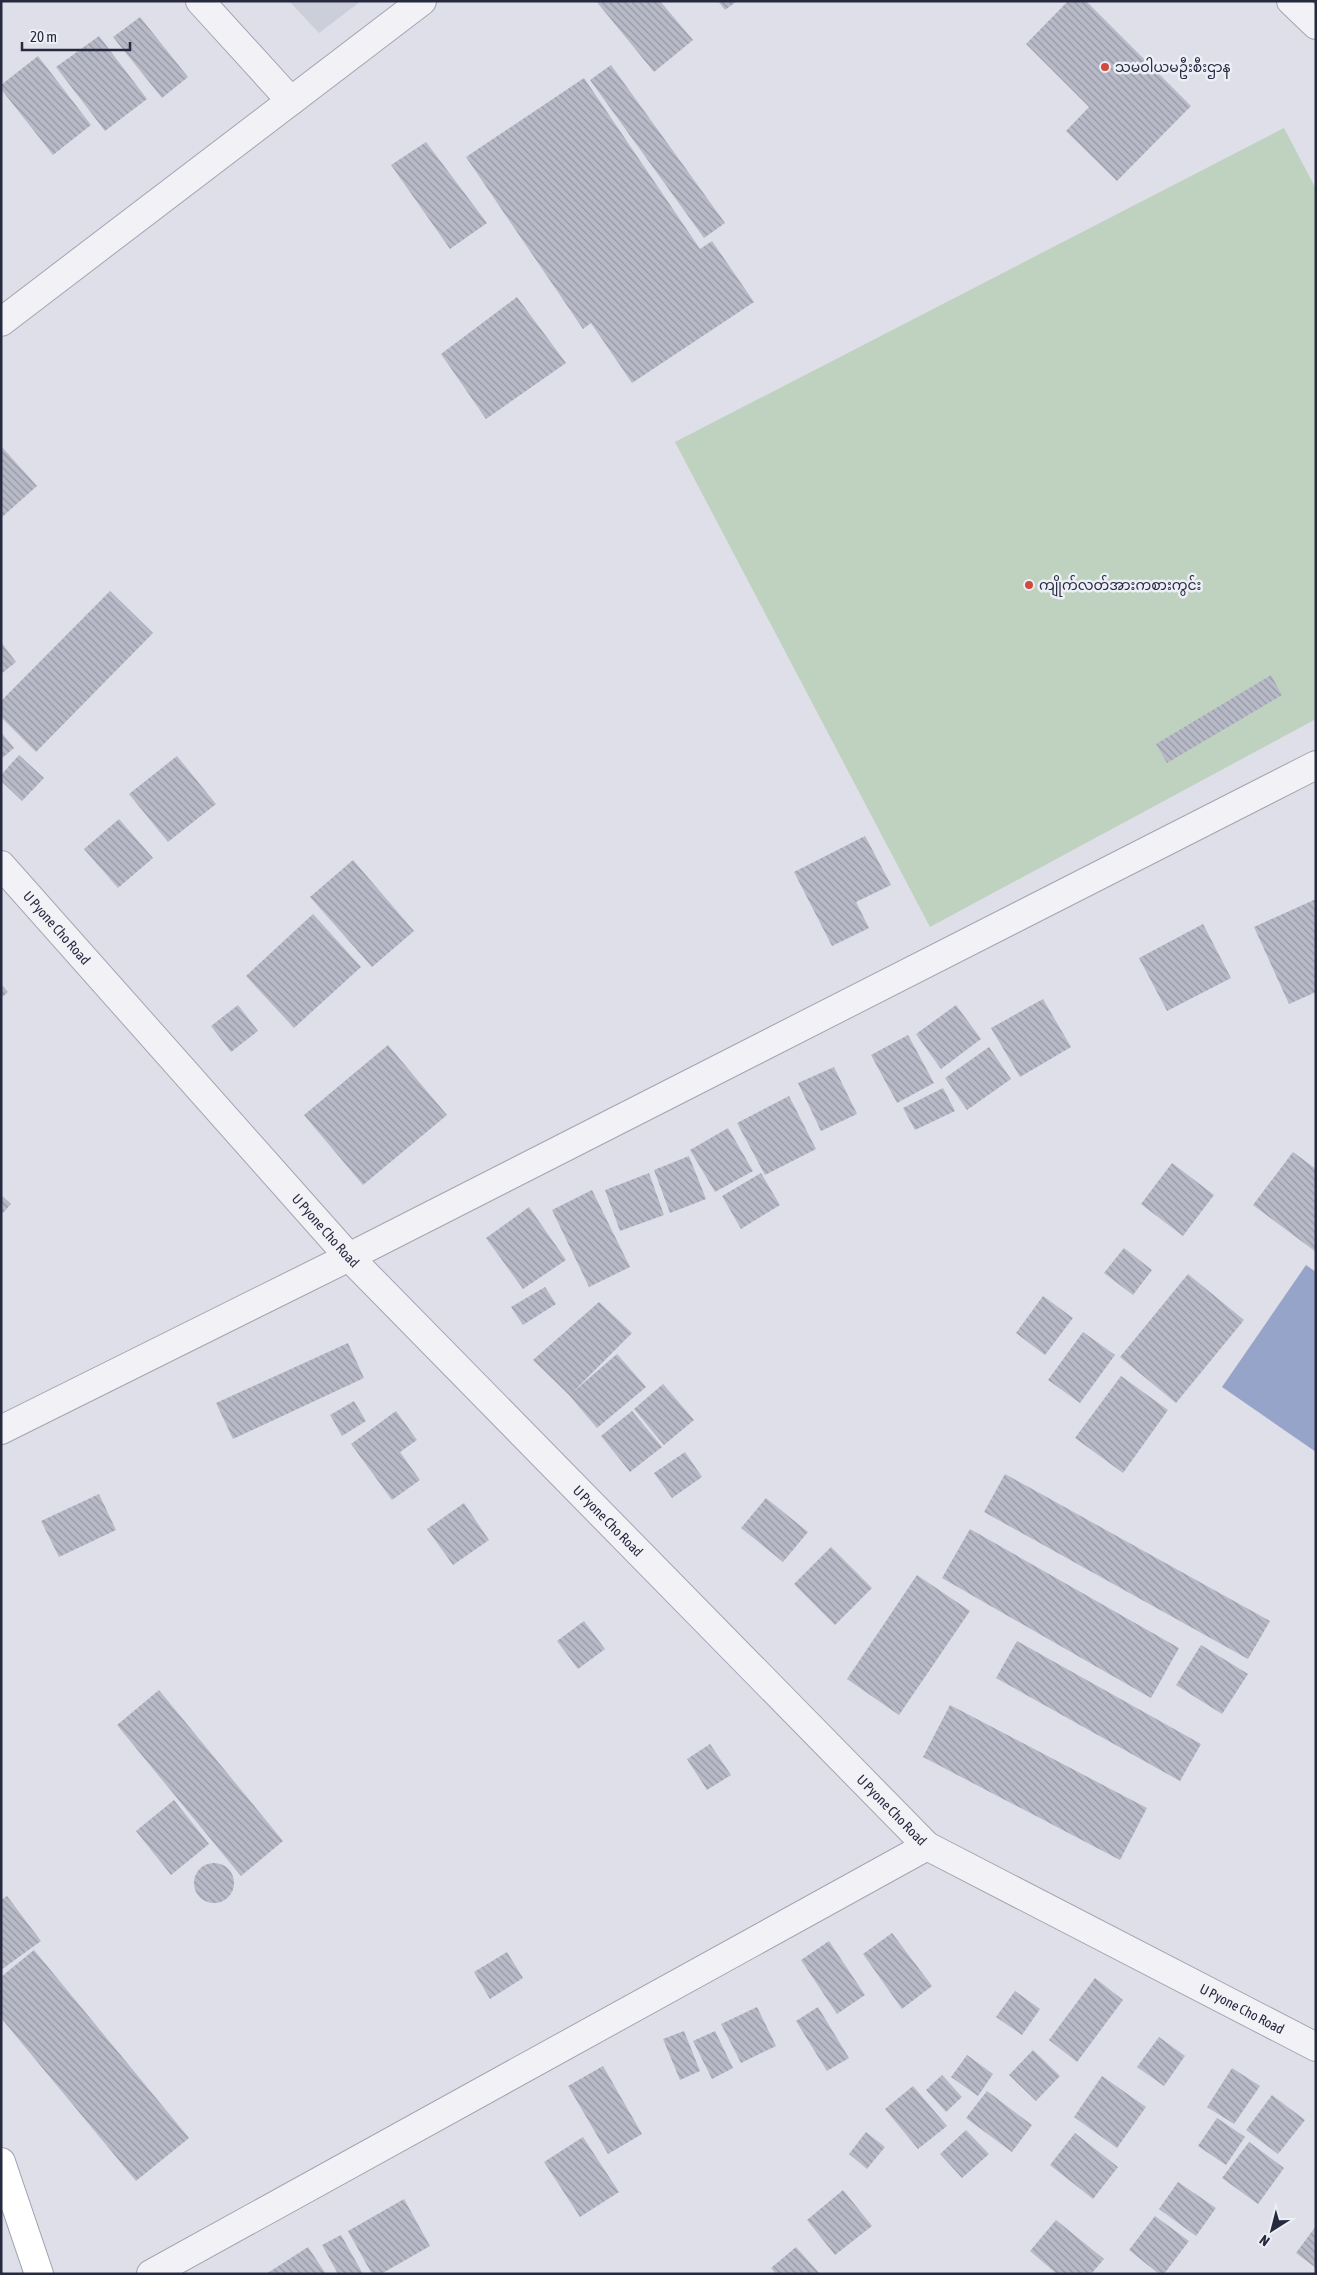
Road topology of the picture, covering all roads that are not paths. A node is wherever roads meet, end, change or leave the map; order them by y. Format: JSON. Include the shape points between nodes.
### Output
{"nodes":[{"id":1,"x":200,"y":1,"type":"edge"},
{"id":2,"x":422,"y":1,"type":"edge"},
{"id":3,"x":1291,"y":1,"type":"edge"},
{"id":4,"x":1316,"y":25,"type":"edge"},
{"id":5,"x":291,"y":101,"type":"junction"},
{"id":6,"x":1,"y":322,"type":"edge"},
{"id":7,"x":1316,"y":765,"type":"edge"},
{"id":8,"x":1,"y":865,"type":"edge"},
{"id":9,"x":349,"y":1257,"type":"junction"},
{"id":10,"x":1,"y":1430,"type":"edge"},
{"id":11,"x":927,"y":1846,"type":"junction"},
{"id":12,"x":1316,"y":2047,"type":"edge"},
{"id":13,"x":1,"y":2162,"type":"edge"},
{"id":14,"x":39,"y":2274,"type":"edge"},
{"id":15,"x":151,"y":2274,"type":"edge"}],
"edges":[{"from":1,"to":5,"type":"street"},
{"from":2,"to":5,"type":"street"},
{"from":3,"to":4,"type":"street"},
{"from":5,"to":6,"type":"street"},
{"from":7,"to":9,"type":"street"},
{"from":8,"to":9,"type":"street","name":"U Pyone Cho Road"},
{"from":9,"to":10,"type":"street"},
{"from":9,"to":11,"type":"street","name":"U Pyone Cho Road"},
{"from":11,"to":12,"type":"street","name":"U Pyone Cho Road"},
{"from":11,"to":15,"type":"street"},
{"from":13,"to":14,"type":"main road"}]}
